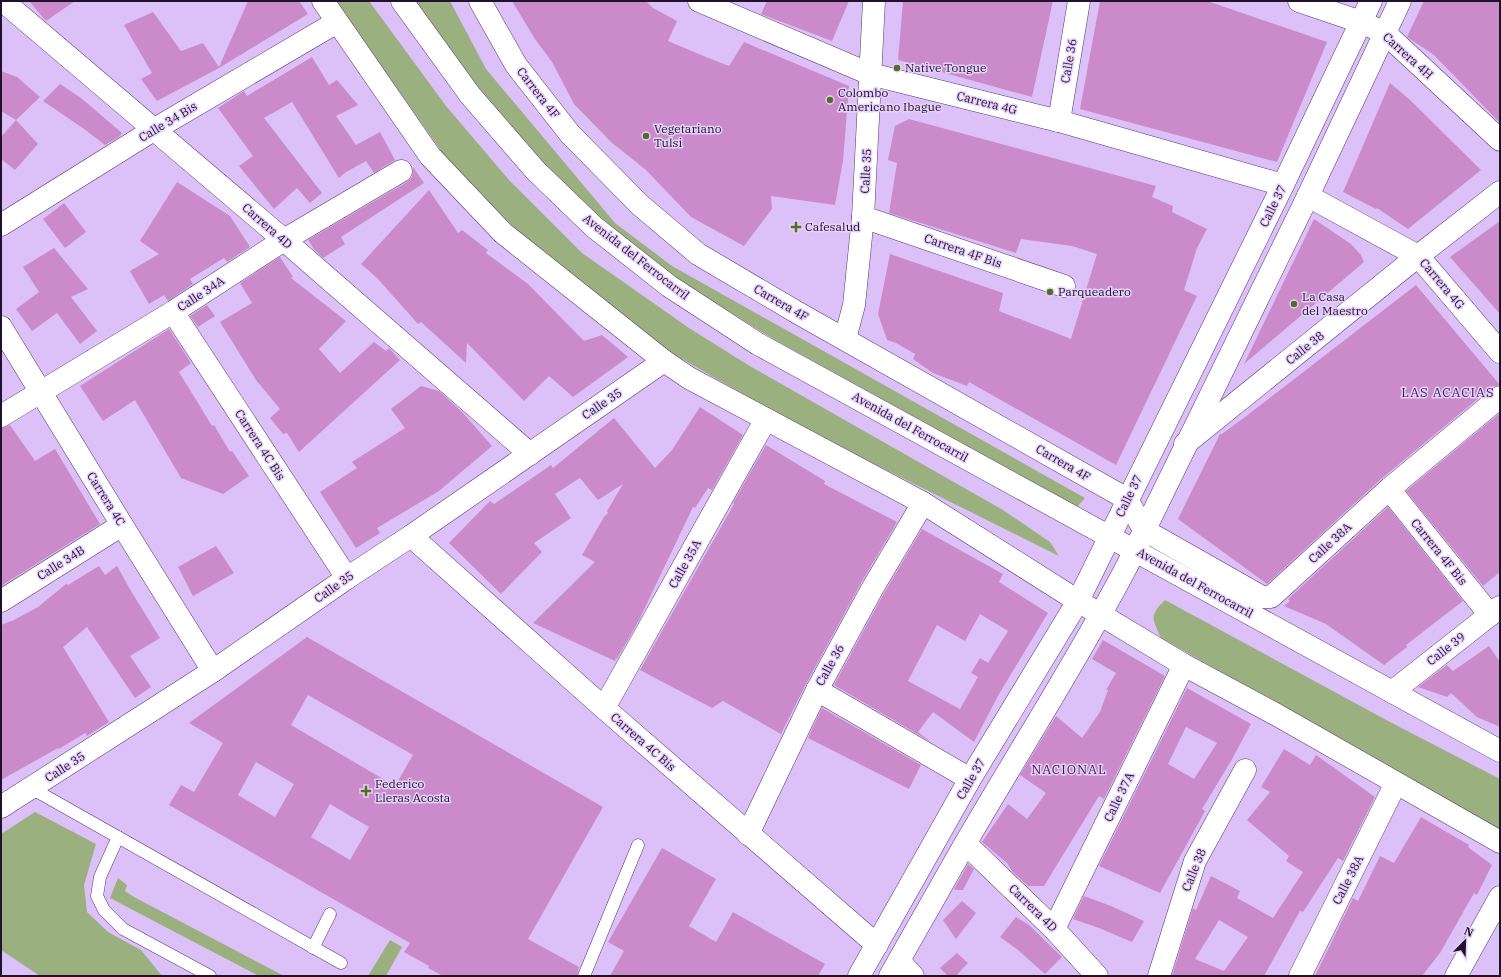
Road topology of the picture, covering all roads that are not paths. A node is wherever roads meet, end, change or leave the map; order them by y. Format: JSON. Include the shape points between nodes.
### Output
{"nodes":[{"id":1,"x":3,"y":1,"type":"edge"},
{"id":2,"x":323,"y":1,"type":"edge"},
{"id":3,"x":402,"y":1,"type":"edge"},
{"id":4,"x":480,"y":1,"type":"edge"},
{"id":5,"x":698,"y":1,"type":"edge"},
{"id":6,"x":874,"y":1,"type":"edge"},
{"id":7,"x":1079,"y":1,"type":"edge"},
{"id":8,"x":1299,"y":1,"type":"edge"},
{"id":9,"x":1370,"y":1,"type":"edge"},
{"id":10,"x":1400,"y":1,"type":"edge"},
{"id":11,"x":337,"y":22,"type":"junction"},
{"id":12,"x":1360,"y":22,"type":"junction"},
{"id":13,"x":1385,"y":33,"type":"junction"},
{"id":14,"x":870,"y":74,"type":"junction"},
{"id":15,"x":1059,"y":121,"type":"junction"},
{"id":16,"x":154,"y":129,"type":"junction"},
{"id":17,"x":1500,"y":140,"type":"edge"},
{"id":18,"x":401,"y":172,"type":"dead end"},
{"id":19,"x":1283,"y":185,"type":"junction"},
{"id":20,"x":1500,"y":192,"type":"edge"},
{"id":21,"x":1308,"y":196,"type":"junction"},
{"id":22,"x":863,"y":217,"type":"junction"},
{"id":23,"x":1,"y":225,"type":"edge"},
{"id":24,"x":284,"y":240,"type":"junction"},
{"id":25,"x":1418,"y":256,"type":"junction"},
{"id":26,"x":1064,"y":286,"type":"dead end"},
{"id":27,"x":173,"y":312,"type":"junction"},
{"id":28,"x":1,"y":327,"type":"edge"},
{"id":29,"x":1210,"y":334,"type":"junction"},
{"id":30,"x":845,"y":339,"type":"junction"},
{"id":31,"x":1234,"y":346,"type":"junction"},
{"id":32,"x":1500,"y":352,"type":"edge"},
{"id":33,"x":664,"y":361,"type":"junction"},
{"id":34,"x":41,"y":392,"type":"junction"},
{"id":35,"x":1500,"y":397,"type":"edge"},
{"id":36,"x":1,"y":416,"type":"edge"},
{"id":37,"x":766,"y":419,"type":"junction"},
{"id":38,"x":1185,"y":444,"type":"junction"},
{"id":39,"x":530,"y":454,"type":"junction"},
{"id":40,"x":1389,"y":489,"type":"junction"},
{"id":41,"x":1127,"y":499,"type":"junction"},
{"id":42,"x":923,"y":503,"type":"junction"},
{"id":43,"x":122,"y":525,"type":"junction"},
{"id":44,"x":411,"y":536,"type":"junction"},
{"id":45,"x":1110,"y":536,"type":"junction"},
{"id":46,"x":1139,"y":540,"type":"junction"},
{"id":47,"x":347,"y":578,"type":"junction"},
{"id":48,"x":1,"y":601,"type":"edge"},
{"id":49,"x":1078,"y":601,"type":"junction"},
{"id":50,"x":1495,"y":611,"type":"edge"},
{"id":51,"x":1101,"y":614,"type":"junction"},
{"id":52,"x":1184,"y":665,"type":"junction"},
{"id":53,"x":213,"y":671,"type":"junction"},
{"id":54,"x":816,"y":690,"type":"junction"},
{"id":55,"x":1392,"y":692,"type":"junction"},
{"id":56,"x":604,"y":708,"type":"junction"},
{"id":57,"x":1500,"y":751,"type":"edge"},
{"id":58,"x":1245,"y":770,"type":"dead end"},
{"id":59,"x":970,"y":779,"type":"junction"},
{"id":60,"x":1396,"y":783,"type":"junction"},
{"id":61,"x":31,"y":788,"type":"junction"},
{"id":62,"x":1,"y":807,"type":"edge"},
{"id":63,"x":748,"y":834,"type":"junction"},
{"id":64,"x":118,"y":837,"type":"junction"},
{"id":65,"x":1500,"y":842,"type":"edge"},
{"id":66,"x":966,"y":844,"type":"junction"},
{"id":67,"x":638,"y":845,"type":"dead end"},
{"id":68,"x":1500,"y":897,"type":"edge"},
{"id":69,"x":330,"y":914,"type":"dead end"},
{"id":70,"x":1054,"y":929,"type":"junction"},
{"id":71,"x":877,"y":945,"type":"junction"},
{"id":72,"x":313,"y":948,"type":"junction"},
{"id":73,"x":341,"y":963,"type":"dead end"},
{"id":74,"x":901,"y":971,"type":"edge"},
{"id":75,"x":210,"y":976,"type":"edge"},
{"id":76,"x":584,"y":976,"type":"edge"},
{"id":77,"x":859,"y":976,"type":"edge"},
{"id":78,"x":1097,"y":976,"type":"edge"},
{"id":79,"x":1159,"y":976,"type":"edge"},
{"id":80,"x":1300,"y":976,"type":"edge"},
{"id":81,"x":1456,"y":976,"type":"edge"}],
"edges":[{"from":1,"to":16,"type":"street","name":"Carrera 4D"},
{"from":2,"to":11,"type":"street"},
{"from":3,"to":45,"type":"street","name":"Avenida del Ferrocarril","via":[[470,95],[535,170],[594,227],[669,286],[758,344]]},
{"from":4,"to":30,"type":"street","name":"Carrera 4F","via":[[516,65],[570,134],[640,205],[698,254]]},
{"from":5,"to":14,"type":"street","name":"Carrera 4G"},
{"from":6,"to":14,"type":"street","name":"Calle 35"},
{"from":7,"to":15,"type":"street","name":"Calle 36"},
{"from":8,"to":12,"type":"street","name":"Carrera 4H"},
{"from":9,"to":12,"type":"street","name":"Calle 37"},
{"from":10,"to":13,"type":"street"},
{"from":11,"to":16,"type":"street","name":"Calle 34 Bis"},
{"from":11,"to":33,"type":"street","via":[[430,156],[502,233]]},
{"from":12,"to":13,"type":"street","name":"Carrera 4H"},
{"from":12,"to":19,"type":"street","name":"Calle 37"},
{"from":13,"to":17,"type":"street","name":"Carrera 4H"},
{"from":13,"to":21,"type":"street"},
{"from":14,"to":15,"type":"street","name":"Carrera 4G"},
{"from":14,"to":22,"type":"street","name":"Calle 35"},
{"from":15,"to":19,"type":"street","name":"Carrera 4G"},
{"from":16,"to":23,"type":"street","name":"Calle 34 Bis"},
{"from":16,"to":24,"type":"street","name":"Carrera 4D"},
{"from":18,"to":24,"type":"street","name":"Calle 34A"},
{"from":19,"to":29,"type":"street","name":"Calle 37"},
{"from":20,"to":25,"type":"street","name":"Calle 38"},
{"from":21,"to":25,"type":"street","name":"Carrera 4G"},
{"from":21,"to":31,"type":"street"},
{"from":22,"to":26,"type":"street","name":"Carrera 4F Bis"},
{"from":22,"to":30,"type":"street","name":"Calle 35","via":[[854,305]]},
{"from":24,"to":27,"type":"street","name":"Calle 34A"},
{"from":24,"to":39,"type":"street","name":"Carrera 4D"},
{"from":25,"to":32,"type":"street","name":"Carrera 4G"},
{"from":25,"to":38,"type":"street","name":"Calle 38"},
{"from":27,"to":34,"type":"street","name":"Calle 34A"},
{"from":27,"to":47,"type":"street","name":"Carrera 4C Bis"},
{"from":28,"to":34,"type":"street","name":"Carrera 4C"},
{"from":29,"to":31,"type":"street"},
{"from":29,"to":41,"type":"street","name":"Calle 37"},
{"from":30,"to":41,"type":"street","name":"Carrera 4F"},
{"from":31,"to":38,"type":"street"},
{"from":33,"to":37,"type":"street","via":[[689,378]]},
{"from":33,"to":39,"type":"street","name":"Calle 35"},
{"from":34,"to":36,"type":"street","name":"Calle 34A"},
{"from":34,"to":43,"type":"street","name":"Carrera 4C"},
{"from":35,"to":40,"type":"street","name":"Calle 38A"},
{"from":37,"to":42,"type":"street"},
{"from":37,"to":56,"type":"street","name":"Calle 35A"},
{"from":38,"to":46,"type":"street"},
{"from":39,"to":44,"type":"street","name":"Calle 35"},
{"from":40,"to":46,"type":"street","name":"Calle 38A","via":[[1271,597],[1262,597]]},
{"from":40,"to":50,"type":"street","name":"Carrera 4F Bis"},
{"from":41,"to":45,"type":"street","name":"Calle 37"},
{"from":41,"to":46,"type":"street"},
{"from":42,"to":49,"type":"street"},
{"from":42,"to":54,"type":"street","name":"Calle 36"},
{"from":43,"to":48,"type":"street","name":"Calle 34B"},
{"from":43,"to":53,"type":"street","name":"Carrera 4C"},
{"from":44,"to":47,"type":"street","name":"Calle 35"},
{"from":44,"to":56,"type":"street","name":"Carrera 4C Bis"},
{"from":45,"to":46,"type":"street","name":"Avenida del Ferrocarril"},
{"from":45,"to":49,"type":"street","name":"Calle 37"},
{"from":46,"to":51,"type":"street"},
{"from":46,"to":55,"type":"street","name":"Avenida del Ferrocarril"},
{"from":47,"to":53,"type":"street","name":"Calle 35"},
{"from":49,"to":51,"type":"street"},
{"from":49,"to":59,"type":"street","name":"Calle 37"},
{"from":50,"to":55,"type":"street","name":"Calle 39"},
{"from":51,"to":52,"type":"street"},
{"from":51,"to":66,"type":"street"},
{"from":52,"to":60,"type":"street"},
{"from":52,"to":70,"type":"street","name":"Calle 37A"},
{"from":53,"to":61,"type":"street","name":"Calle 35"},
{"from":54,"to":59,"type":"street"},
{"from":54,"to":63,"type":"street","name":"Calle 36"},
{"from":55,"to":57,"type":"street","name":"Avenida del Ferrocarril"},
{"from":56,"to":63,"type":"street","name":"Carrera 4C Bis"},
{"from":58,"to":79,"type":"street","name":"Calle 38","via":[[1195,861]]},
{"from":59,"to":71,"type":"street","name":"Calle 37"},
{"from":60,"to":65,"type":"street"},
{"from":60,"to":80,"type":"street","name":"Calle 38A"},
{"from":61,"to":62,"type":"street","name":"Calle 35"},
{"from":61,"to":64,"type":"lane"},
{"from":63,"to":71,"type":"street","name":"Carrera 4C Bis"},
{"from":64,"to":72,"type":"lane"},
{"from":64,"to":75,"type":"lane","via":[[100,878],[98,896],[104,910],[123,929]]},
{"from":66,"to":70,"type":"street","name":"Carrera 4D"},
{"from":66,"to":74,"type":"street"},
{"from":67,"to":76,"type":"lane"},
{"from":68,"to":81,"type":"street"},
{"from":69,"to":72,"type":"lane"},
{"from":70,"to":78,"type":"street","name":"Carrera 4D"},
{"from":71,"to":77,"type":"street","name":"Calle 37"},
{"from":72,"to":73,"type":"lane"}]}
